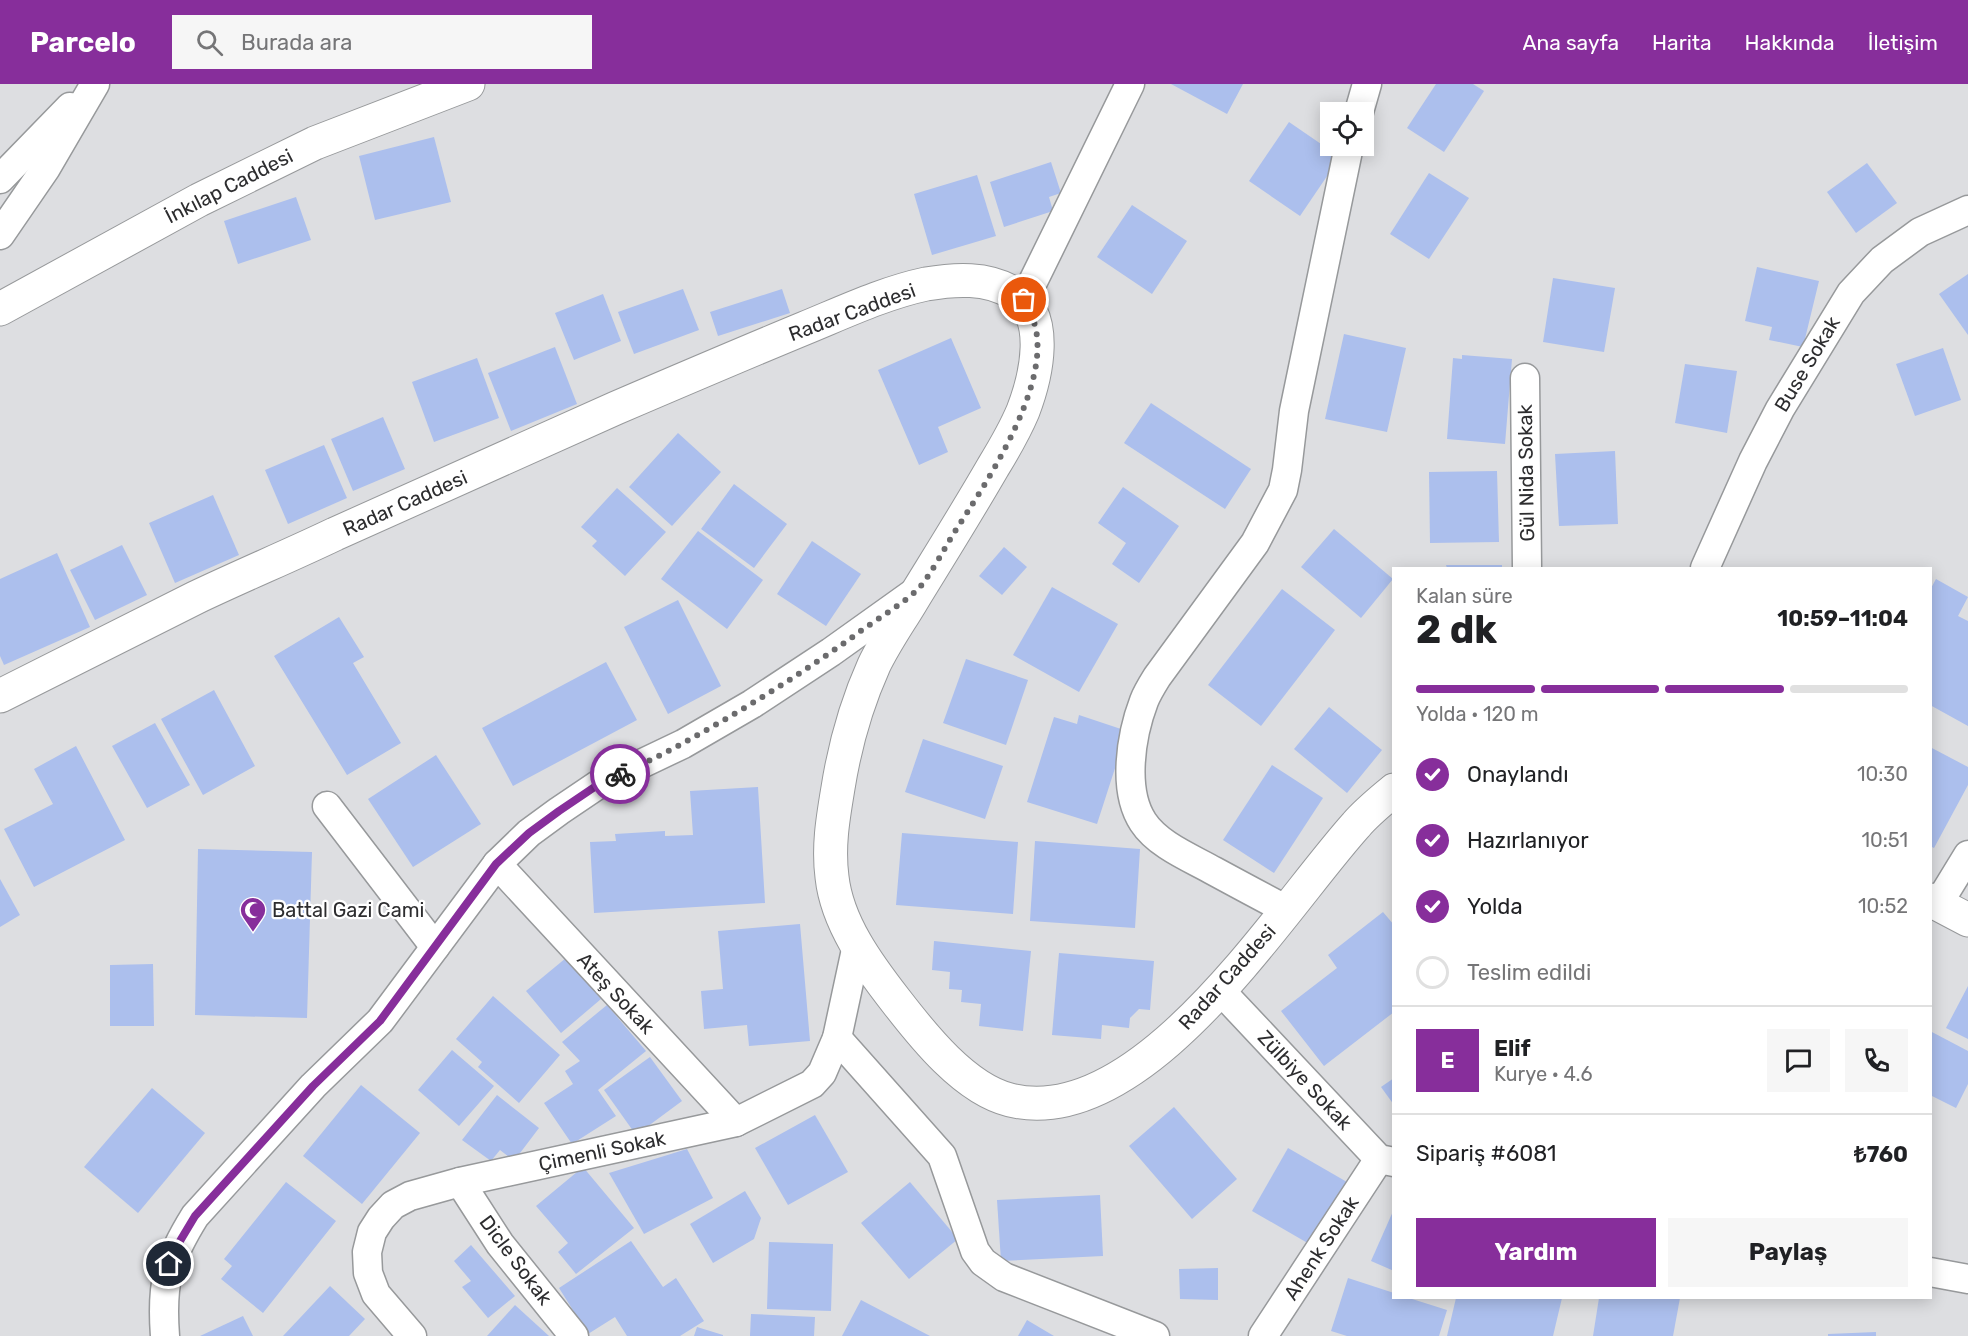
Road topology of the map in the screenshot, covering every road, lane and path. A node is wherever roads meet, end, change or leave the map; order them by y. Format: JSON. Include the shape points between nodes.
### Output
{"nodes":[{"id":1,"x":94,"y":84,"type":"edge"},
{"id":2,"x":468,"y":84,"type":"edge"},
{"id":3,"x":1130,"y":84,"type":"edge"},
{"id":4,"x":1367,"y":84,"type":"edge"},
{"id":5,"x":1362,"y":102,"type":"edge"},
{"id":6,"x":1347,"y":156,"type":"edge"},
{"id":7,"x":0,"y":179,"type":"edge"},
{"id":8,"x":1968,"y":210,"type":"edge"},
{"id":9,"x":0,"y":235,"type":"edge"},
{"id":10,"x":1024,"y":300,"type":"junction"},
{"id":11,"x":0,"y":309,"type":"edge"},
{"id":12,"x":1525,"y":378,"type":"dead end"},
{"id":13,"x":1527,"y":567,"type":"edge"},
{"id":14,"x":1705,"y":567,"type":"edge"},
{"id":15,"x":919,"y":589,"type":"junction"},
{"id":16,"x":0,"y":696,"type":"edge"},
{"id":17,"x":1392,"y":792,"type":"edge"},
{"id":18,"x":327,"y":806,"type":"dead end"},
{"id":19,"x":1968,"y":855,"type":"edge"},
{"id":20,"x":496,"y":864,"type":"junction"},
{"id":21,"x":1934,"y":902,"type":"edge"},
{"id":22,"x":1287,"y":910,"type":"junction"},
{"id":23,"x":1968,"y":920,"type":"edge"},
{"id":24,"x":857,"y":945,"type":"junction"},
{"id":25,"x":435,"y":947,"type":"junction"},
{"id":26,"x":1220,"y":990,"type":"junction"},
{"id":27,"x":837,"y":1038,"type":"junction"},
{"id":28,"x":736,"y":1122,"type":"junction"},
{"id":29,"x":1386,"y":1161,"type":"edge"},
{"id":30,"x":460,"y":1182,"type":"junction"},
{"id":31,"x":1932,"y":1272,"type":"edge"},
{"id":32,"x":1968,"y":1278,"type":"edge"},
{"id":33,"x":165,"y":1336,"type":"edge"},
{"id":34,"x":412,"y":1336,"type":"edge"},
{"id":35,"x":574,"y":1336,"type":"edge"},
{"id":36,"x":1155,"y":1336,"type":"edge"},
{"id":37,"x":1263,"y":1336,"type":"edge"}],
"edges":[{"from":1,"to":7,"type":"street"},
{"from":1,"to":9,"type":"street","via":[[46,168]]},
{"from":2,"to":11,"type":"street","name":"İnkılap Caddesi","via":[[315,143],[199,200]]},
{"from":3,"to":10,"type":"street"},
{"from":4,"to":5,"type":"street"},
{"from":6,"to":22,"type":"street","via":[[1294,411],[1283,490],[1255,543],[1156,677],[1144,700],[1134,736],[1131,775],[1134,802],[1143,822],[1176,850]]},
{"from":8,"to":14,"type":"street","name":"Buse Sokak","via":[[1920,232],[1882,260],[1851,292],[1780,409]]},
{"from":10,"to":15,"type":"street","name":"Radar Caddesi","via":[[1037,331],[1038,355],[1025,407]]},
{"from":10,"to":16,"type":"street","name":"Radar Caddesi","via":[[1008,289],[962,280],[931,283],[861,305],[690,376],[220,587]]},
{"from":12,"to":13,"type":"street","name":"Gül Nida Sokak"},
{"from":15,"to":20,"type":"street","via":[[752,704],[683,744],[599,784],[529,833]]},
{"from":15,"to":24,"type":"street","name":"Radar Caddesi","via":[[878,657],[845,745],[830,859],[839,909]]},
{"from":17,"to":22,"type":"street","name":"Radar Caddesi","via":[[1359,821]]},
{"from":18,"to":25,"type":"street"},
{"from":19,"to":21,"type":"street"},
{"from":20,"to":25,"type":"street"},
{"from":20,"to":28,"type":"street","name":"Ateş Sokak"},
{"from":21,"to":23,"type":"street"},
{"from":22,"to":26,"type":"street","name":"Radar Caddesi"},
{"from":24,"to":26,"type":"street","name":"Radar Caddesi","via":[[936,1049],[965,1075],[999,1097],[1026,1104],[1085,1094],[1113,1081],[1156,1052]]},
{"from":24,"to":27,"type":"street","name":"Çimenli Sokak"},
{"from":25,"to":33,"type":"street","via":[[380,1021],[313,1086],[195,1216],[169,1264],[164,1283]]},
{"from":26,"to":29,"type":"street","name":"Zülbiye Sokak"},
{"from":27,"to":28,"type":"street","name":"Çimenli Sokak","via":[[822,1073],[812,1084]]},
{"from":27,"to":36,"type":"street","via":[[942,1156],[975,1251],[983,1262],[1004,1276]]},
{"from":28,"to":30,"type":"street","name":"Çimenli Sokak"},
{"from":29,"to":37,"type":"street","name":"Ahenk Sokak"},
{"from":30,"to":34,"type":"street","name":"Çimenli Sokak","via":[[393,1205],[372,1232],[367,1252],[368,1273],[376,1294]]},
{"from":30,"to":35,"type":"street","name":"Dicle Sokak","via":[[500,1244]]},
{"from":31,"to":32,"type":"street"}]}
